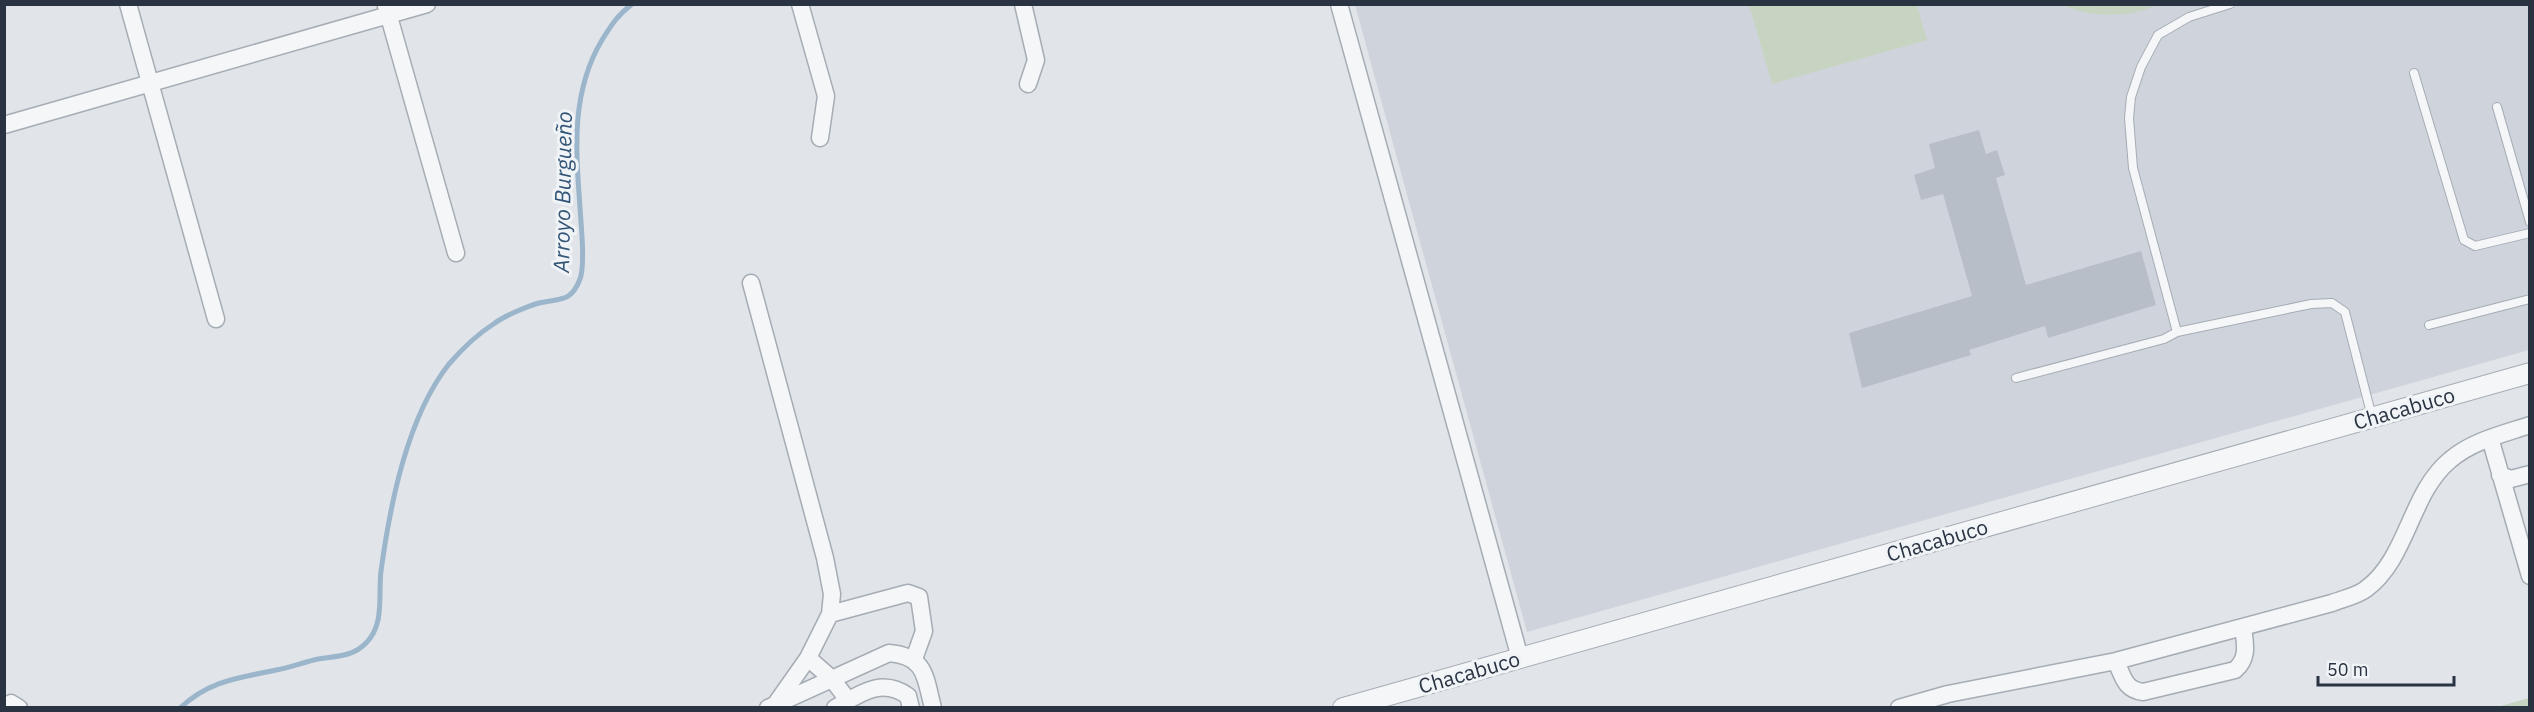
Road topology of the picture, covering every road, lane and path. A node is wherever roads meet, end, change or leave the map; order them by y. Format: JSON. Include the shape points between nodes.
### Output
{"nodes":[{"id":1,"x":128,"y":4,"type":"edge"},
{"id":2,"x":427,"y":4,"type":"edge"},
{"id":3,"x":800,"y":4,"type":"edge"},
{"id":4,"x":1023,"y":4,"type":"edge"},
{"id":5,"x":1339,"y":4,"type":"edge"},
{"id":6,"x":2230,"y":4,"type":"edge"},
{"id":7,"x":387,"y":10,"type":"edge"},
{"id":8,"x":2414,"y":73,"type":"dead end"},
{"id":9,"x":150,"y":83,"type":"junction"},
{"id":10,"x":1028,"y":84,"type":"dead end"},
{"id":11,"x":2497,"y":107,"type":"dead end"},
{"id":12,"x":4,"y":125,"type":"edge"},
{"id":13,"x":820,"y":138,"type":"dead end"},
{"id":14,"x":2529,"y":222,"type":"edge"},
{"id":15,"x":2529,"y":233,"type":"edge"},
{"id":16,"x":456,"y":253,"type":"dead end"},
{"id":17,"x":751,"y":283,"type":"dead end"},
{"id":18,"x":2529,"y":299,"type":"edge"},
{"id":19,"x":216,"y":319,"type":"dead end"},
{"id":20,"x":2429,"y":325,"type":"dead end"},
{"id":21,"x":2177,"y":332,"type":"junction"},
{"id":22,"x":2529,"y":373,"type":"edge"},
{"id":23,"x":2016,"y":378,"type":"dead end"},
{"id":24,"x":2372,"y":417,"type":"junction"},
{"id":25,"x":2529,"y":425,"type":"edge"},
{"id":26,"x":2490,"y":438,"type":"junction"},
{"id":27,"x":2529,"y":474,"type":"edge"},
{"id":28,"x":2500,"y":475,"type":"junction"},
{"id":29,"x":2529,"y":576,"type":"edge"},
{"id":30,"x":830,"y":614,"type":"junction"},
{"id":31,"x":2242,"y":627,"type":"junction"},
{"id":32,"x":808,"y":658,"type":"junction"},
{"id":33,"x":914,"y":658,"type":"junction"},
{"id":34,"x":1520,"y":658,"type":"junction"},
{"id":35,"x":2116,"y":661,"type":"junction"},
{"id":36,"x":832,"y":679,"type":"junction"},
{"id":37,"x":841,"y":704,"type":"edge"},
{"id":38,"x":772,"y":706,"type":"edge"},
{"id":39,"x":910,"y":708,"type":"edge"},
{"id":40,"x":933,"y":708,"type":"edge"},
{"id":41,"x":1343,"y":708,"type":"edge"},
{"id":42,"x":1899,"y":708,"type":"edge"}],
"edges":[{"from":1,"to":9,"type":"street"},
{"from":2,"to":7,"type":"street"},
{"from":3,"to":13,"type":"street","via":[[826,96]]},
{"from":4,"to":10,"type":"street","via":[[1036,60]]},
{"from":5,"to":34,"type":"street"},
{"from":6,"to":21,"type":"lane","via":[[2189,17],[2158,35],[2141,67],[2131,98],[2133,168]]},
{"from":7,"to":9,"type":"street"},
{"from":7,"to":16,"type":"street"},
{"from":8,"to":15,"type":"lane","via":[[2464,240],[2475,246]]},
{"from":9,"to":12,"type":"street"},
{"from":9,"to":19,"type":"street"},
{"from":11,"to":14,"type":"lane"},
{"from":17,"to":30,"type":"street","via":[[825,558],[832,594]]},
{"from":18,"to":20,"type":"lane"},
{"from":21,"to":23,"type":"lane","via":[[2164,339]]},
{"from":21,"to":24,"type":"lane","via":[[2332,303],[2345,312]]},
{"from":22,"to":24,"type":"street","name":"Chacabuco"},
{"from":24,"to":34,"type":"street","name":"Chacabuco"},
{"from":25,"to":26,"type":"street"},
{"from":26,"to":28,"type":"street"},
{"from":26,"to":31,"type":"street","via":[[2449,460],[2428,486],[2384,572],[2365,590]]},
{"from":27,"to":28,"type":"street","via":[[2511,479]]},
{"from":28,"to":29,"type":"street"},
{"from":30,"to":32,"type":"street"},
{"from":30,"to":33,"type":"street","via":[[908,593],[919,597],[924,631]]},
{"from":31,"to":35,"type":"street"},
{"from":31,"to":35,"type":"street","via":[[2246,652],[2243,663],[2235,670],[2144,692],[2126,685]]},
{"from":32,"to":36,"type":"street"},
{"from":32,"to":38,"type":"street"},
{"from":33,"to":36,"type":"street","via":[[889,653]]},
{"from":33,"to":40,"type":"street","via":[[924,670]]},
{"from":34,"to":41,"type":"street","name":"Chacabuco"},
{"from":35,"to":42,"type":"street","via":[[1948,694]]},
{"from":36,"to":37,"type":"street"},
{"from":36,"to":38,"type":"street"},
{"from":37,"to":39,"type":"street","via":[[881,686],[908,696]]}]}
